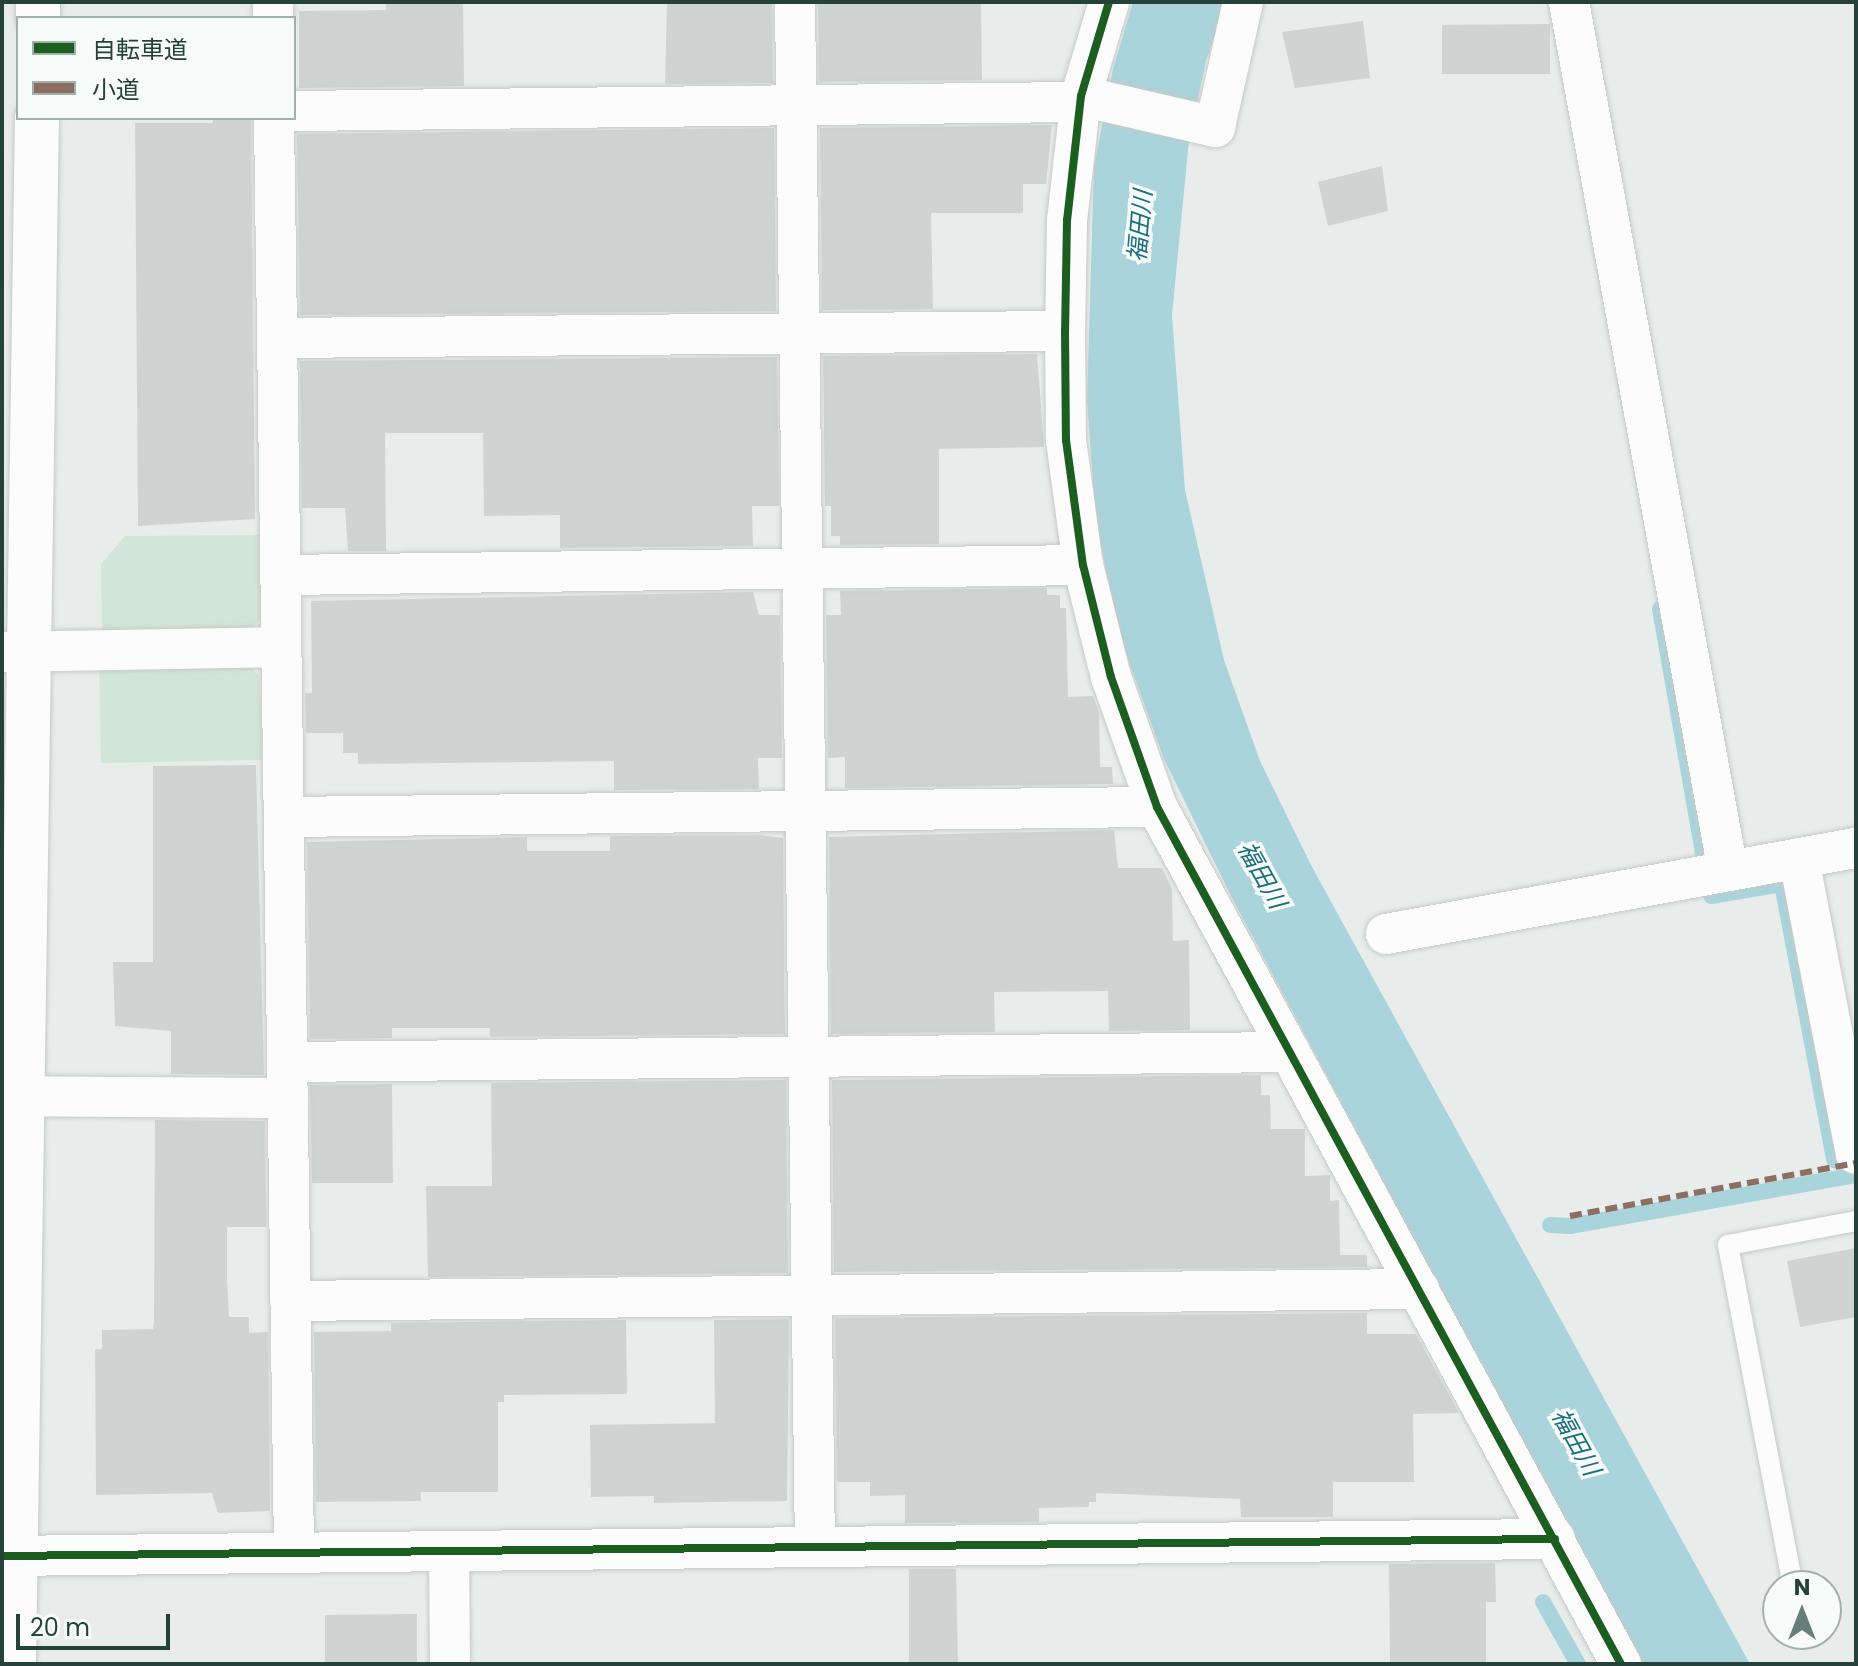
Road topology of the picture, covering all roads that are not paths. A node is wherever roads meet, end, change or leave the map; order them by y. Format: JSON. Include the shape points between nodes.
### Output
{"nodes":[{"id":1,"x":795,"y":2,"type":"edge"},
{"id":2,"x":1109,"y":2,"type":"edge"},
{"id":3,"x":1243,"y":2,"type":"edge"},
{"id":4,"x":1569,"y":2,"type":"edge"},
{"id":5,"x":1086,"y":100,"type":"junction"},
{"id":6,"x":796,"y":105,"type":"junction"},
{"id":7,"x":296,"y":111,"type":"edge"},
{"id":8,"x":37,"y":120,"type":"edge"},
{"id":9,"x":274,"y":120,"type":"edge"},
{"id":10,"x":1065,"y":331,"type":"junction"},
{"id":11,"x":799,"y":333,"type":"junction"},
{"id":12,"x":277,"y":338,"type":"junction"},
{"id":13,"x":1083,"y":565,"type":"junction"},
{"id":14,"x":802,"y":569,"type":"junction"},
{"id":15,"x":280,"y":575,"type":"junction"},
{"id":16,"x":281,"y":647,"type":"junction"},
{"id":17,"x":17,"y":651,"type":"edge"},
{"id":18,"x":1157,"y":807,"type":"junction"},
{"id":19,"x":805,"y":811,"type":"junction"},
{"id":20,"x":284,"y":817,"type":"junction"},
{"id":21,"x":1856,"y":848,"type":"edge"},
{"id":22,"x":1799,"y":859,"type":"junction"},
{"id":23,"x":1728,"y":871,"type":"junction"},
{"id":24,"x":1386,"y":934,"type":"dead end"},
{"id":25,"x":1290,"y":1052,"type":"junction"},
{"id":26,"x":809,"y":1057,"type":"junction"},
{"id":27,"x":287,"y":1080,"type":"junction"},
{"id":28,"x":13,"y":1096,"type":"edge"},
{"id":29,"x":1856,"y":1154,"type":"edge"},
{"id":30,"x":1856,"y":1221,"type":"edge"},
{"id":31,"x":1419,"y":1289,"type":"junction"},
{"id":32,"x":812,"y":1296,"type":"junction"},
{"id":33,"x":290,"y":1301,"type":"junction"},
{"id":34,"x":1555,"y":1539,"type":"junction"},
{"id":35,"x":815,"y":1547,"type":"junction"},
{"id":36,"x":449,"y":1551,"type":"junction"},
{"id":37,"x":294,"y":1553,"type":"junction"},
{"id":38,"x":9,"y":1556,"type":"edge"},
{"id":39,"x":1790,"y":1570,"type":"edge"},
{"id":40,"x":14,"y":1664,"type":"edge"},
{"id":41,"x":450,"y":1664,"type":"edge"},
{"id":42,"x":1621,"y":1664,"type":"edge"}],
"edges":[{"from":1,"to":6,"type":"street"},
{"from":2,"to":5,"type":"street"},
{"from":3,"to":5,"type":"street","via":[[1215,127]]},
{"from":4,"to":23,"type":"street"},
{"from":5,"to":6,"type":"street"},
{"from":5,"to":10,"type":"street","via":[[1067,220]]},
{"from":6,"to":7,"type":"street"},
{"from":6,"to":11,"type":"street"},
{"from":8,"to":17,"type":"street"},
{"from":9,"to":12,"type":"street"},
{"from":10,"to":11,"type":"street"},
{"from":10,"to":13,"type":"street","via":[[1066,440]]},
{"from":11,"to":12,"type":"street"},
{"from":11,"to":14,"type":"street"},
{"from":12,"to":15,"type":"street"},
{"from":13,"to":14,"type":"street"},
{"from":13,"to":18,"type":"street","via":[[1111,677]]},
{"from":14,"to":15,"type":"street"},
{"from":14,"to":19,"type":"street"},
{"from":15,"to":16,"type":"street"},
{"from":16,"to":17,"type":"street"},
{"from":16,"to":20,"type":"street"},
{"from":17,"to":28,"type":"street"},
{"from":18,"to":19,"type":"street"},
{"from":18,"to":25,"type":"street"},
{"from":19,"to":20,"type":"street"},
{"from":19,"to":26,"type":"street"},
{"from":20,"to":27,"type":"street"},
{"from":21,"to":22,"type":"street"},
{"from":22,"to":23,"type":"street"},
{"from":22,"to":29,"type":"street"},
{"from":23,"to":24,"type":"street"},
{"from":25,"to":26,"type":"street"},
{"from":25,"to":31,"type":"street"},
{"from":26,"to":27,"type":"street"},
{"from":26,"to":32,"type":"street"},
{"from":27,"to":28,"type":"street"},
{"from":27,"to":33,"type":"street"},
{"from":28,"to":38,"type":"street"},
{"from":30,"to":39,"type":"lane","via":[[1728,1245]]},
{"from":31,"to":32,"type":"street"},
{"from":31,"to":34,"type":"street"},
{"from":32,"to":33,"type":"street"},
{"from":32,"to":35,"type":"street"},
{"from":33,"to":37,"type":"street"},
{"from":34,"to":35,"type":"street"},
{"from":34,"to":42,"type":"street"},
{"from":35,"to":36,"type":"street"},
{"from":36,"to":37,"type":"street"},
{"from":36,"to":41,"type":"street"},
{"from":37,"to":38,"type":"street"},
{"from":38,"to":40,"type":"street"}]}
